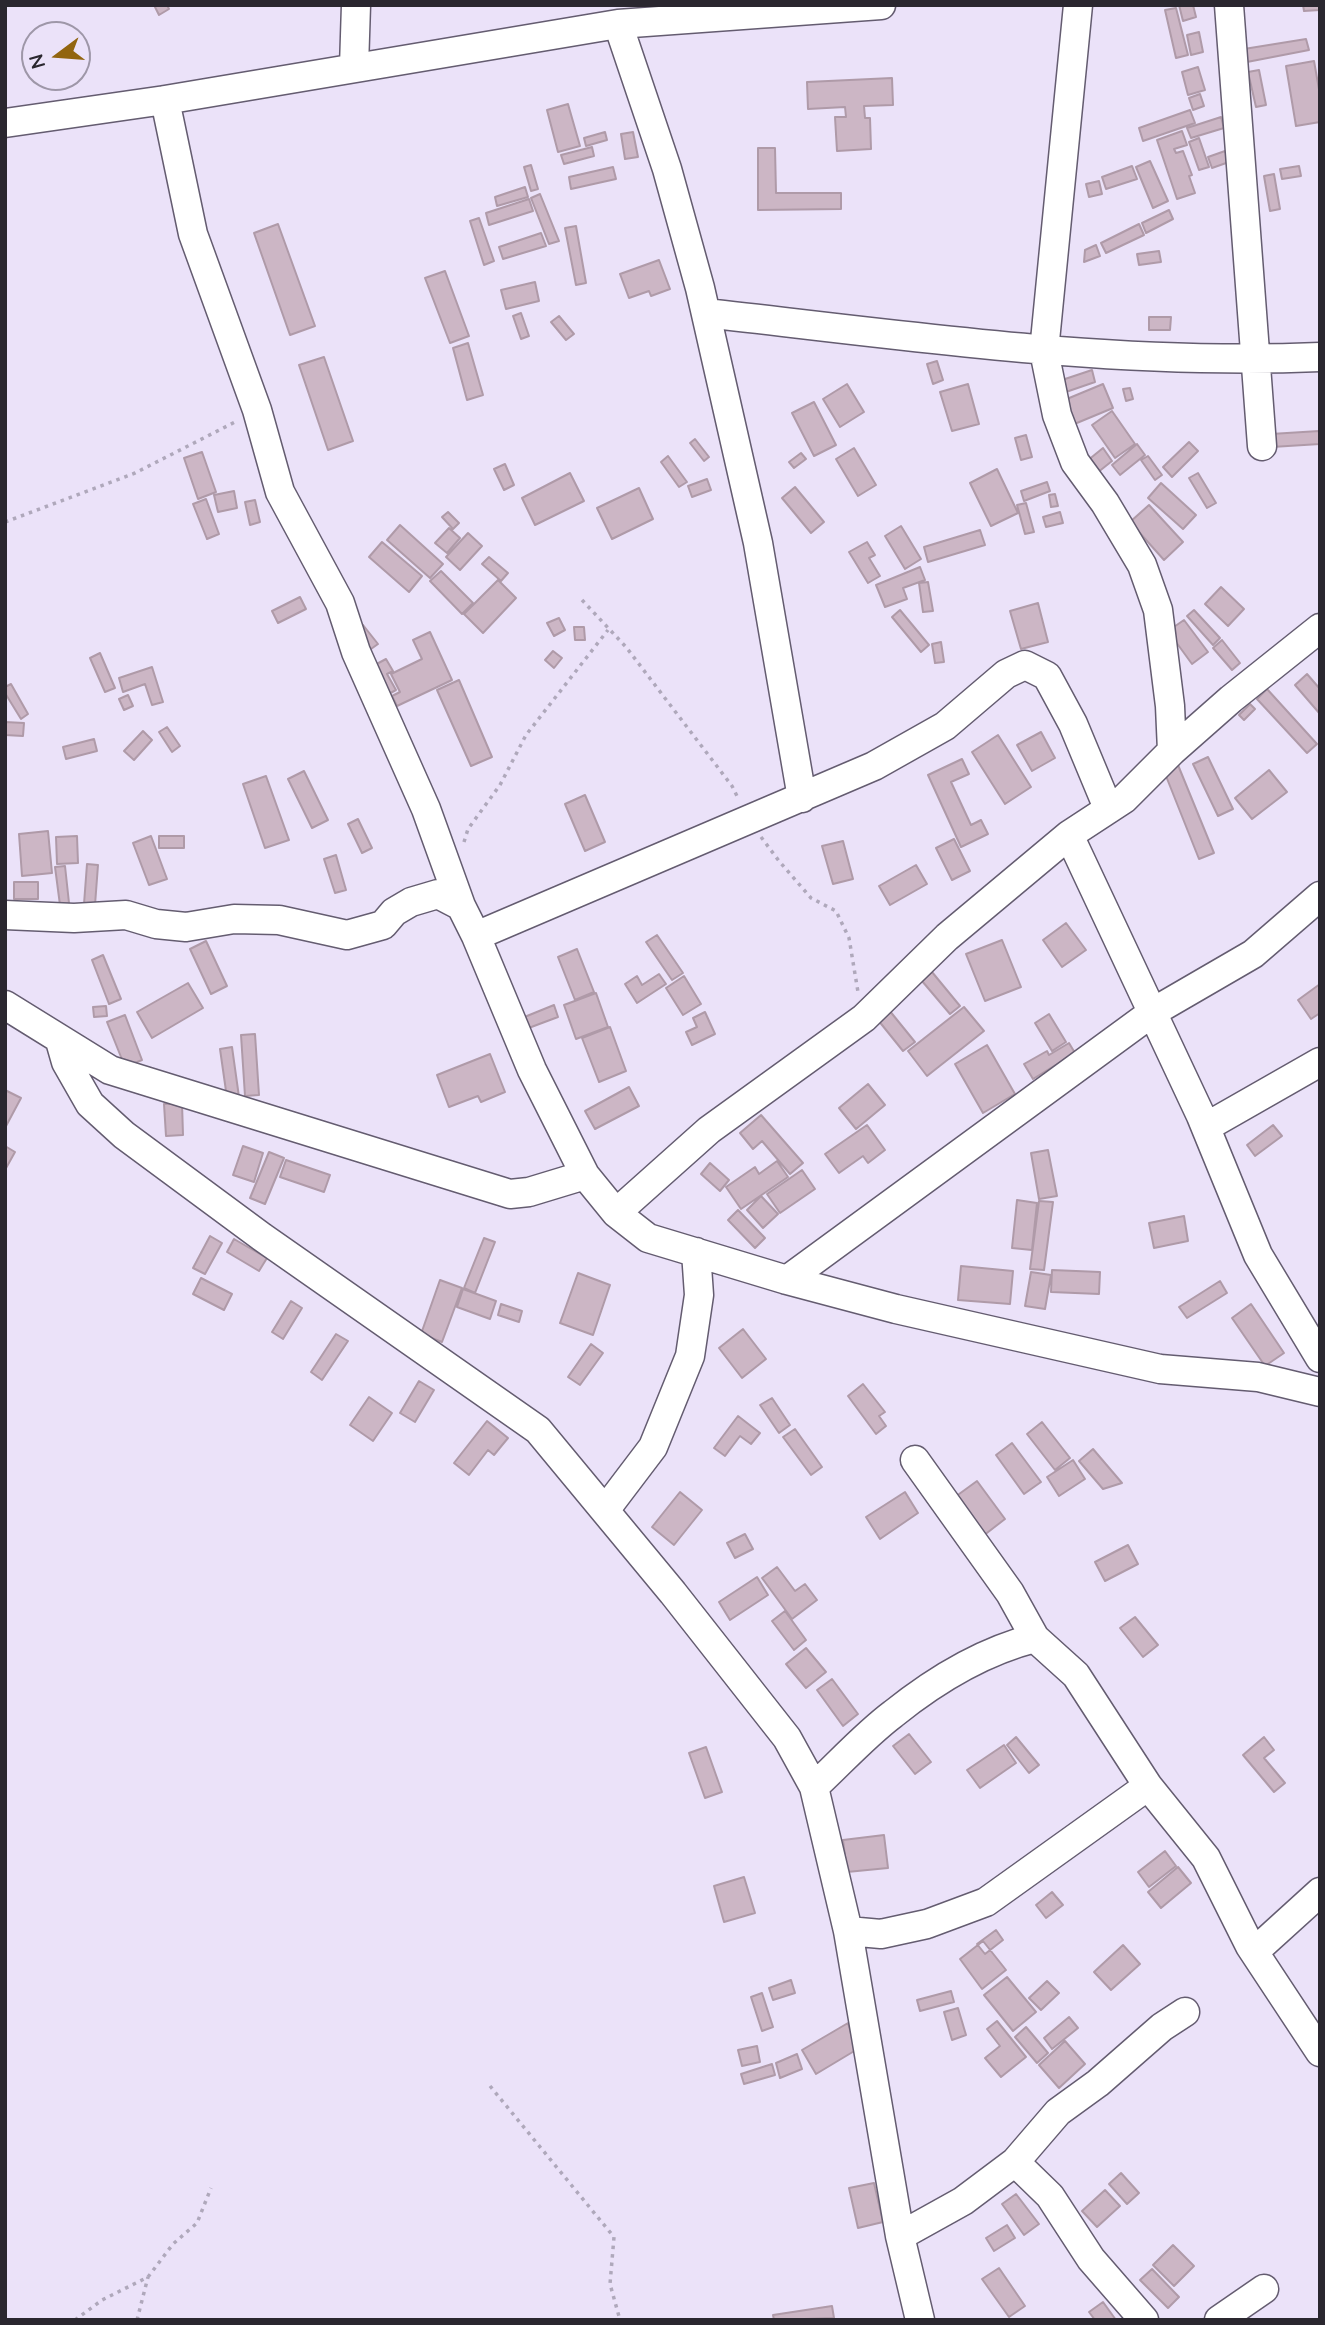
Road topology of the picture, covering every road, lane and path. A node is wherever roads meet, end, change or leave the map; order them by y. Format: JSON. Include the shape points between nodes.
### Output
{"nodes":[{"id":1,"x":355,"y":5,"type":"edge"},
{"id":2,"x":881,"y":5,"type":"edge"},
{"id":3,"x":1078,"y":5,"type":"edge"},
{"id":4,"x":1229,"y":5,"type":"edge"},
{"id":5,"x":618,"y":24,"type":"junction"},
{"id":6,"x":354,"y":67,"type":"junction"},
{"id":7,"x":165,"y":100,"type":"junction"},
{"id":8,"x":5,"y":123,"type":"edge"},
{"id":9,"x":706,"y":313,"type":"junction"},
{"id":10,"x":1044,"y":351,"type":"junction"},
{"id":11,"x":1320,"y":358,"type":"edge"},
{"id":12,"x":1256,"y":360,"type":"junction"},
{"id":13,"x":257,"y":410,"type":"junction"},
{"id":14,"x":1262,"y":446,"type":"dead end"},
{"id":15,"x":5,"y":522,"type":"edge"},
{"id":16,"x":1320,"y":628,"type":"edge"},
{"id":17,"x":608,"y":629,"type":"dead end"},
{"id":18,"x":1172,"y":751,"type":"junction"},
{"id":19,"x":802,"y":798,"type":"junction"},
{"id":20,"x":1108,"y":808,"type":"junction"},
{"id":21,"x":1069,"y":835,"type":"junction"},
{"id":22,"x":462,"y":851,"type":"dead end"},
{"id":23,"x":1320,"y":896,"type":"edge"},
{"id":24,"x":461,"y":906,"type":"junction"},
{"id":25,"x":5,"y":915,"type":"edge"},
{"id":26,"x":476,"y":936,"type":"junction"},
{"id":27,"x":5,"y":1005,"type":"edge"},
{"id":28,"x":1153,"y":1012,"type":"junction"},
{"id":29,"x":60,"y":1041,"type":"junction"},
{"id":30,"x":1320,"y":1062,"type":"edge"},
{"id":31,"x":1206,"y":1127,"type":"junction"},
{"id":32,"x":585,"y":1175,"type":"junction"},
{"id":33,"x":616,"y":1213,"type":"junction"},
{"id":34,"x":696,"y":1252,"type":"junction"},
{"id":35,"x":787,"y":1280,"type":"junction"},
{"id":36,"x":1320,"y":1358,"type":"edge"},
{"id":37,"x":1320,"y":1392,"type":"edge"},
{"id":38,"x":915,"y":1460,"type":"dead end"},
{"id":39,"x":606,"y":1510,"type":"junction"},
{"id":40,"x":1035,"y":1638,"type":"junction"},
{"id":41,"x":1148,"y":1786,"type":"junction"},
{"id":42,"x":814,"y":1787,"type":"junction"},
{"id":43,"x":1320,"y":1892,"type":"edge"},
{"id":44,"x":848,"y":1930,"type":"junction"},
{"id":45,"x":1254,"y":1952,"type":"junction"},
{"id":46,"x":1185,"y":2012,"type":"dead end"},
{"id":47,"x":1320,"y":2052,"type":"edge"},
{"id":48,"x":490,"y":2086,"type":"dead end"},
{"id":49,"x":1015,"y":2162,"type":"junction"},
{"id":50,"x":212,"y":2188,"type":"dead end"},
{"id":51,"x":900,"y":2236,"type":"junction"},
{"id":52,"x":148,"y":2277,"type":"junction"},
{"id":53,"x":1264,"y":2288,"type":"dead end"},
{"id":54,"x":75,"y":2320,"type":"edge"},
{"id":55,"x":137,"y":2320,"type":"edge"},
{"id":56,"x":620,"y":2320,"type":"edge"},
{"id":57,"x":920,"y":2320,"type":"edge"},
{"id":58,"x":1144,"y":2320,"type":"edge"},
{"id":59,"x":1219,"y":2320,"type":"edge"}],
"edges":[{"from":1,"to":6,"type":"street"},
{"from":2,"to":5,"type":"street"},
{"from":3,"to":10,"type":"street"},
{"from":4,"to":12,"type":"street"},
{"from":5,"to":6,"type":"street"},
{"from":5,"to":9,"type":"street","via":[[667,169]]},
{"from":6,"to":7,"type":"street"},
{"from":7,"to":8,"type":"street"},
{"from":7,"to":13,"type":"street","via":[[193,234]]},
{"from":9,"to":10,"type":"street"},
{"from":9,"to":19,"type":"street","via":[[758,542]]},
{"from":10,"to":12,"type":"street"},
{"from":10,"to":18,"type":"street","via":[[1057,415],[1075,463],[1143,565],[1158,610]]},
{"from":11,"to":12,"type":"street"},
{"from":12,"to":14,"type":"street"},
{"from":13,"to":15,"type":"path","via":[[135,473]]},
{"from":13,"to":24,"type":"street","via":[[280,492],[340,603]]},
{"from":16,"to":18,"type":"street"},
{"from":17,"to":22,"type":"path","via":[[526,734],[500,785],[468,829]]},
{"from":18,"to":20,"type":"street","via":[[1125,799]]},
{"from":19,"to":20,"type":"street","via":[[874,766],[945,726],[1006,674],[1025,665],[1047,676]]},
{"from":19,"to":26,"type":"street"},
{"from":20,"to":21,"type":"street"},
{"from":21,"to":28,"type":"street"},
{"from":21,"to":33,"type":"street","via":[[947,937],[864,1018],[709,1130]]},
{"from":23,"to":28,"type":"street","via":[[1254,954]]},
{"from":24,"to":25,"type":"street","via":[[438,894],[411,902],[383,925],[347,934],[279,920],[234,919],[186,927],[126,915]]},
{"from":24,"to":26,"type":"street"},
{"from":26,"to":32,"type":"street","via":[[532,1070]]},
{"from":27,"to":29,"type":"street"},
{"from":28,"to":31,"type":"street"},
{"from":28,"to":35,"type":"street"},
{"from":29,"to":32,"type":"street","via":[[110,1070],[510,1194]]},
{"from":29,"to":39,"type":"street","via":[[66,1062],[90,1104],[124,1135],[538,1430]]},
{"from":30,"to":31,"type":"street"},
{"from":31,"to":36,"type":"street","via":[[1258,1255]]},
{"from":32,"to":33,"type":"street"},
{"from":33,"to":34,"type":"street","via":[[648,1238]]},
{"from":34,"to":35,"type":"street"},
{"from":34,"to":39,"type":"street","via":[[699,1295],[690,1356],[653,1447]]},
{"from":35,"to":37,"type":"street","via":[[1136,1364],[1258,1377]]},
{"from":38,"to":40,"type":"street","via":[[1010,1593]]},
{"from":39,"to":42,"type":"street","via":[[762,1703]]},
{"from":40,"to":41,"type":"street","via":[[1076,1675]]},
{"from":40,"to":42,"type":"street","via":[[1011,1644],[947,1677],[892,1714]]},
{"from":41,"to":44,"type":"street","via":[[986,1902],[927,1924],[881,1934]]},
{"from":41,"to":45,"type":"street","via":[[1206,1858]]},
{"from":42,"to":44,"type":"street"},
{"from":43,"to":45,"type":"street"},
{"from":44,"to":51,"type":"street"},
{"from":45,"to":47,"type":"street"},
{"from":46,"to":49,"type":"street","via":[[1058,2112]]},
{"from":48,"to":56,"type":"path","via":[[614,2236],[610,2284]]},
{"from":49,"to":51,"type":"street","via":[[963,2201]]},
{"from":49,"to":58,"type":"street","via":[[1050,2196],[1091,2259]]},
{"from":50,"to":52,"type":"path","via":[[197,2223],[173,2244]]},
{"from":51,"to":57,"type":"street"},
{"from":52,"to":54,"type":"path","via":[[102,2300]]},
{"from":52,"to":55,"type":"path"},
{"from":53,"to":59,"type":"street"}]}
